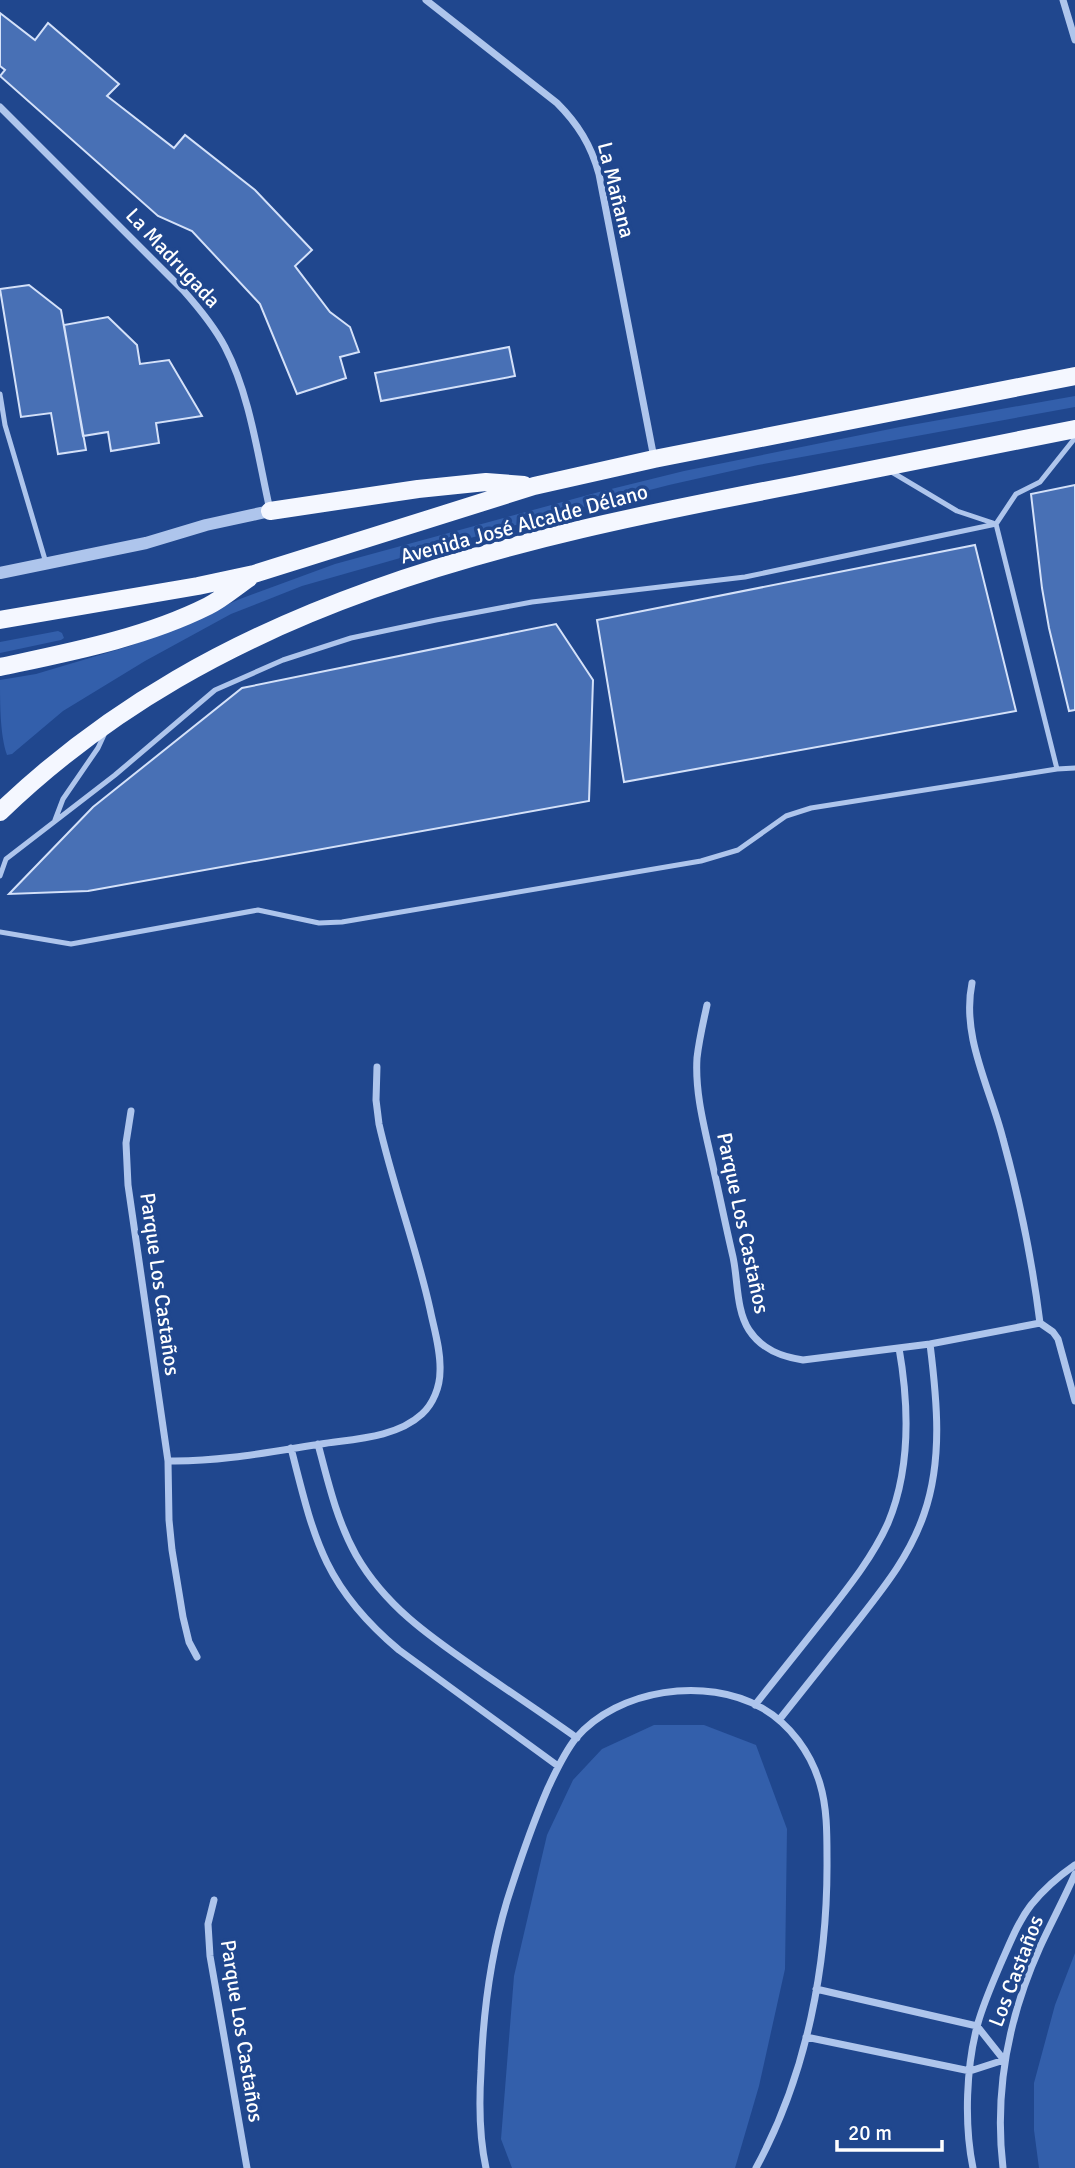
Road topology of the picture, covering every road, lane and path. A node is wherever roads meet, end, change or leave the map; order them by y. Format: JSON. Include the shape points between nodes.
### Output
{"nodes":[{"id":1,"x":426,"y":0,"type":"edge"},
{"id":2,"x":1063,"y":0,"type":"edge"},
{"id":3,"x":1075,"y":40,"type":"edge"},
{"id":4,"x":0,"y":107,"type":"edge"},
{"id":5,"x":1075,"y":376,"type":"edge"},
{"id":6,"x":0,"y":394,"type":"edge"},
{"id":7,"x":1075,"y":429,"type":"edge"},
{"id":8,"x":1075,"y":438,"type":"edge"},
{"id":9,"x":654,"y":459,"type":"junction"},
{"id":10,"x":885,"y":468,"type":"junction"},
{"id":11,"x":534,"y":486,"type":"junction"},
{"id":12,"x":270,"y":510,"type":"junction"},
{"id":13,"x":996,"y":524,"type":"junction"},
{"id":14,"x":47,"y":563,"type":"junction"},
{"id":15,"x":0,"y":573,"type":"edge"},
{"id":16,"x":254,"y":574,"type":"junction"},
{"id":17,"x":0,"y":620,"type":"edge"},
{"id":18,"x":0,"y":667,"type":"edge"},
{"id":19,"x":108,"y":724,"type":"junction"},
{"id":20,"x":1075,"y":768,"type":"edge"},
{"id":21,"x":1057,"y":769,"type":"junction"},
{"id":22,"x":0,"y":811,"type":"edge"},
{"id":23,"x":54,"y":823,"type":"junction"},
{"id":24,"x":0,"y":876,"type":"edge"},
{"id":25,"x":0,"y":932,"type":"edge"},
{"id":26,"x":972,"y":983,"type":"dead end"},
{"id":27,"x":707,"y":1005,"type":"dead end"},
{"id":28,"x":377,"y":1068,"type":"dead end"},
{"id":29,"x":131,"y":1111,"type":"dead end"},
{"id":30,"x":1040,"y":1323,"type":"junction"},
{"id":31,"x":930,"y":1344,"type":"junction"},
{"id":32,"x":899,"y":1348,"type":"junction"},
{"id":33,"x":1075,"y":1401,"type":"edge"},
{"id":34,"x":318,"y":1444,"type":"junction"},
{"id":35,"x":291,"y":1448,"type":"junction"},
{"id":36,"x":168,"y":1461,"type":"junction"},
{"id":37,"x":197,"y":1657,"type":"dead end"},
{"id":38,"x":755,"y":1705,"type":"junction"},
{"id":39,"x":779,"y":1720,"type":"junction"},
{"id":40,"x":577,"y":1738,"type":"junction"},
{"id":41,"x":558,"y":1766,"type":"junction"},
{"id":42,"x":1075,"y":1865,"type":"edge"},
{"id":43,"x":1075,"y":1874,"type":"edge"},
{"id":44,"x":214,"y":1900,"type":"dead end"},
{"id":45,"x":816,"y":1989,"type":"junction"},
{"id":46,"x":977,"y":2026,"type":"junction"},
{"id":47,"x":806,"y":2038,"type":"junction"},
{"id":48,"x":1004,"y":2060,"type":"junction"},
{"id":49,"x":970,"y":2071,"type":"junction"},
{"id":50,"x":247,"y":2168,"type":"edge"},
{"id":51,"x":486,"y":2168,"type":"edge"},
{"id":52,"x":756,"y":2168,"type":"edge"},
{"id":53,"x":973,"y":2168,"type":"edge"},
{"id":54,"x":1003,"y":2168,"type":"edge"}],
"edges":[{"from":1,"to":9,"type":"street","name":"La Mañana","via":[[557,103],[572,118],[594,155]]},
{"from":2,"to":3,"type":"street"},
{"from":4,"to":12,"type":"street","name":"La Madrugada","via":[[209,319],[240,383]]},
{"from":5,"to":9,"type":"main road","name":"Avenida José Alcalde Délano"},
{"from":6,"to":14,"type":"lane"},
{"from":7,"to":10,"type":"main road","name":"Avenida José Alcalde Délano"},
{"from":8,"to":13,"type":"lane","via":[[1040,482],[1016,494]]},
{"from":9,"to":11,"type":"main road","name":"Avenida José Alcalde Délano"},
{"from":10,"to":13,"type":"lane","via":[[957,511]]},
{"from":10,"to":19,"type":"main road","name":"Avenida José Alcalde Délano","via":[[673,508],[475,555],[404,578],[268,631],[203,664]]},
{"from":11,"to":12,"type":"main road","via":[[486,482]]},
{"from":11,"to":16,"type":"main road","name":"Avenida José Alcalde Délano"},
{"from":12,"to":14,"type":"street"},
{"from":13,"to":21,"type":"lane"},
{"from":13,"to":23,"type":"lane","via":[[745,577],[532,602],[328,645],[215,690]]},
{"from":14,"to":15,"type":"street"},
{"from":16,"to":17,"type":"main road","name":"Avenida José Alcalde Délano"},
{"from":16,"to":18,"type":"main road","via":[[210,605],[161,626]]},
{"from":19,"to":22,"type":"main road","name":"Avenida José Alcalde Délano"},
{"from":19,"to":23,"type":"lane","via":[[98,748],[63,799]]},
{"from":20,"to":21,"type":"lane"},
{"from":21,"to":25,"type":"lane","via":[[811,808],[786,816],[738,850],[702,861],[342,922],[319,923],[258,910],[71,944]]},
{"from":23,"to":24,"type":"lane","via":[[6,859]]},
{"from":26,"to":30,"type":"street","via":[[970,1029],[1030,1246]]},
{"from":27,"to":32,"type":"street","name":"Parque Los Castaños","via":[[697,1060],[698,1090],[750,1331],[770,1350],[803,1360]]},
{"from":28,"to":34,"type":"street","via":[[379,1124],[423,1279],[439,1349],[439,1381],[423,1413],[402,1427]]},
{"from":29,"to":36,"type":"street","name":"Parque Los Castaños","via":[[126,1143],[128,1185]]},
{"from":30,"to":31,"type":"street","name":"Parque Los Castaños"},
{"from":30,"to":33,"type":"street","via":[[1058,1339]]},
{"from":31,"to":32,"type":"street","name":"Parque Los Castaños"},
{"from":31,"to":39,"type":"street","via":[[935,1462],[916,1535],[893,1576]]},
{"from":32,"to":38,"type":"street","via":[[906,1436],[889,1520],[866,1564]]},
{"from":34,"to":35,"type":"street"},
{"from":34,"to":40,"type":"street","via":[[329,1488],[356,1555],[392,1604],[432,1638]]},
{"from":35,"to":36,"type":"street","via":[[221,1459]]},
{"from":35,"to":41,"type":"street","via":[[315,1538],[352,1605],[399,1650]]},
{"from":36,"to":37,"type":"street","name":"Parque Los Castaños","via":[[172,1550],[183,1617]]},
{"from":38,"to":39,"type":"street"},
{"from":38,"to":40,"type":"street","via":[[721,1694],[659,1694],[618,1706]]},
{"from":39,"to":45,"type":"street","via":[[810,1761],[825,1808],[826,1912]]},
{"from":40,"to":41,"type":"street"},
{"from":41,"to":51,"type":"street","via":[[522,1854],[489,1978],[480,2088]]},
{"from":42,"to":46,"type":"street","name":"Los Castaños","via":[[1060,1875],[1024,1916]]},
{"from":43,"to":48,"type":"street","name":"Los Castaños","via":[[1026,1982]]},
{"from":44,"to":50,"type":"street","name":"Parque Los Castaños","via":[[208,1924],[209,1956]]},
{"from":45,"to":46,"type":"street"},
{"from":45,"to":47,"type":"street"},
{"from":46,"to":48,"type":"street"},
{"from":46,"to":49,"type":"street","name":"Los Castaños"},
{"from":47,"to":49,"type":"street"},
{"from":47,"to":52,"type":"street","via":[[781,2116]]},
{"from":48,"to":49,"type":"street"},
{"from":48,"to":54,"type":"street","name":"Los Castaños","via":[[999,2129]]},
{"from":49,"to":53,"type":"street","name":"Los Castaños","via":[[968,2130]]}]}
